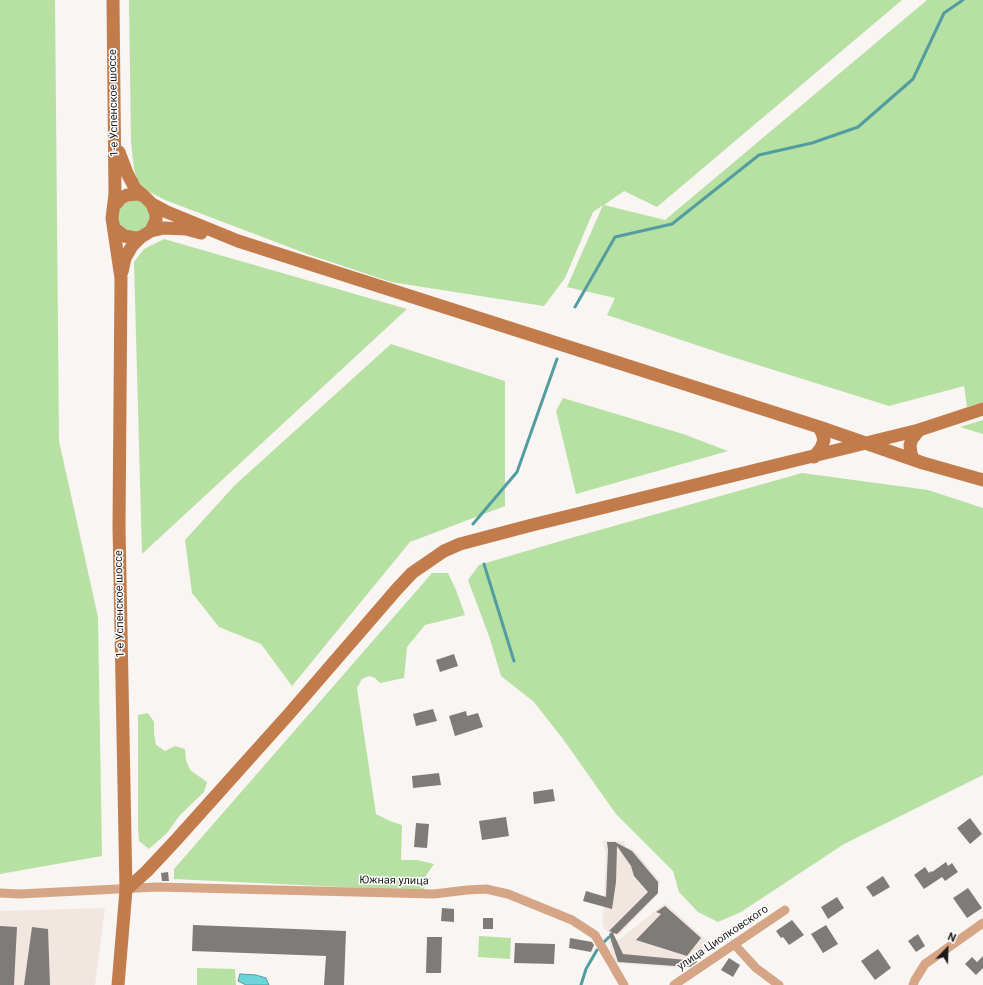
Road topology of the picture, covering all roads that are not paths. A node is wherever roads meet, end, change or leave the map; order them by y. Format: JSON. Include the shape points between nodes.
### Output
{"nodes":[{"id":1,"x":113,"y":0,"type":"edge"},
{"id":2,"x":116,"y":140,"type":"junction"},
{"id":3,"x":148,"y":200,"type":"junction"},
{"id":4,"x":114,"y":206,"type":"junction"},
{"id":5,"x":113,"y":224,"type":"junction"},
{"id":6,"x":146,"y":234,"type":"junction"},
{"id":7,"x":238,"y":241,"type":"junction"},
{"id":8,"x":121,"y":278,"type":"junction"},
{"id":9,"x":983,"y":409,"type":"edge"},
{"id":10,"x":819,"y":427,"type":"junction"},
{"id":11,"x":919,"y":430,"type":"junction"},
{"id":12,"x":866,"y":444,"type":"junction"},
{"id":13,"x":814,"y":457,"type":"junction"},
{"id":14,"x":914,"y":460,"type":"junction"},
{"id":15,"x":983,"y":480,"type":"edge"},
{"id":16,"x":126,"y":890,"type":"junction"},
{"id":17,"x":0,"y":893,"type":"edge"},
{"id":18,"x":785,"y":910,"type":"dead end"},
{"id":19,"x":983,"y":922,"type":"edge"},
{"id":20,"x":734,"y":944,"type":"junction"},
{"id":21,"x":118,"y":985,"type":"edge"},
{"id":22,"x":624,"y":985,"type":"edge"},
{"id":23,"x":674,"y":985,"type":"edge"},
{"id":24,"x":779,"y":985,"type":"edge"},
{"id":25,"x":913,"y":985,"type":"edge"}],
"edges":[{"from":1,"to":2,"type":"main road","name":"1-е Успенское шоссе"},
{"from":2,"to":3,"type":"main road","via":[[135,188]]},
{"from":2,"to":4,"type":"main road","name":"1-е Успенское шоссе"},
{"from":3,"to":4,"type":"main road","via":[[138,194],[126,195]]},
{"from":3,"to":6,"type":"main road","via":[[155,209],[156,220]]},
{"from":3,"to":7,"type":"main road","via":[[167,212]]},
{"from":4,"to":5,"type":"main road","name":"1-е Успенское шоссе"},
{"from":5,"to":6,"type":"main road","via":[[115,229],[130,238]]},
{"from":5,"to":8,"type":"main road","name":"1-е Успенское шоссе"},
{"from":6,"to":7,"type":"main road","via":[[164,228],[186,229]]},
{"from":6,"to":8,"type":"main road","via":[[132,246]]},
{"from":7,"to":10,"type":"main road"},
{"from":8,"to":16,"type":"main road","name":"1-е Успенское шоссе","via":[[119,526]]},
{"from":9,"to":11,"type":"main road"},
{"from":10,"to":12,"type":"main road"},
{"from":10,"to":13,"type":"main road","via":[[824,440]]},
{"from":11,"to":12,"type":"main road"},
{"from":11,"to":14,"type":"main road","via":[[910,445]]},
{"from":12,"to":13,"type":"main road"},
{"from":12,"to":14,"type":"main road"},
{"from":13,"to":16,"type":"main road","via":[[524,527],[460,544],[444,551],[412,574],[176,840]]},
{"from":14,"to":15,"type":"main road"},
{"from":16,"to":17,"type":"street","name":"Южная улица"},
{"from":16,"to":21,"type":"main road","name":"1-е Успенское шоссе"},
{"from":16,"to":22,"type":"street","name":"Южная улица","via":[[157,887],[434,894],[486,890],[508,894],[572,920],[595,935]]},
{"from":18,"to":20,"type":"street","name":"улица Циолковского"},
{"from":19,"to":25,"type":"street","via":[[925,964]]},
{"from":20,"to":23,"type":"street","name":"улица Циолковского"},
{"from":20,"to":24,"type":"street","via":[[756,968]]}]}
